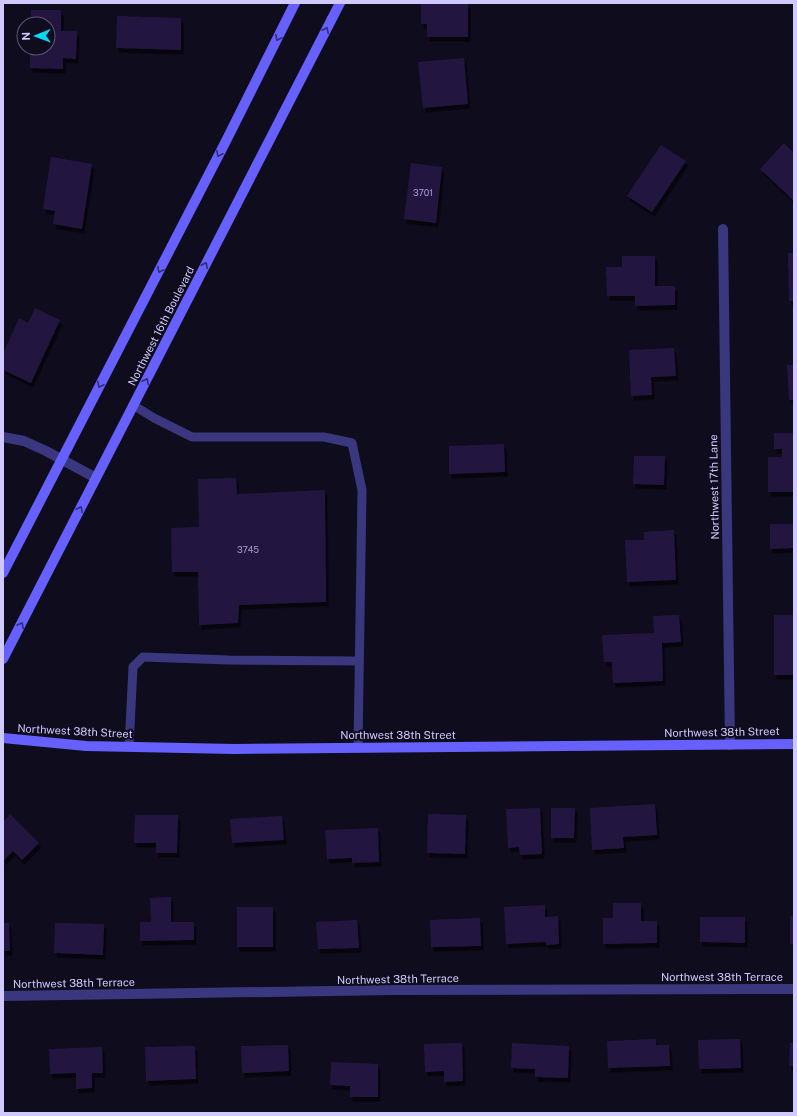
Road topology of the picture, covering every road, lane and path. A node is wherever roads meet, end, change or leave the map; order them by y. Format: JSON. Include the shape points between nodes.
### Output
{"nodes":[{"id":1,"x":295,"y":3,"type":"edge"},
{"id":2,"x":340,"y":3,"type":"edge"},
{"id":3,"x":723,"y":229,"type":"dead end"},
{"id":4,"x":133,"y":405,"type":"junction"},
{"id":5,"x":3,"y":437,"type":"edge"},
{"id":6,"x":62,"y":459,"type":"junction"},
{"id":7,"x":96,"y":478,"type":"junction"},
{"id":8,"x":3,"y":573,"type":"edge"},
{"id":9,"x":3,"y":659,"type":"edge"},
{"id":10,"x":359,"y":661,"type":"junction"},
{"id":11,"x":3,"y":738,"type":"edge"},
{"id":12,"x":794,"y":744,"type":"edge"},
{"id":13,"x":730,"y":745,"type":"junction"},
{"id":14,"x":129,"y":747,"type":"junction"},
{"id":15,"x":358,"y":748,"type":"junction"},
{"id":16,"x":794,"y":989,"type":"edge"},
{"id":17,"x":3,"y":996,"type":"edge"}],
"edges":[{"from":1,"to":6,"type":"main road","one_way":true},
{"from":4,"to":2,"type":"main road","name":"Northwest 16th Boulevard","one_way":true},
{"from":3,"to":13,"type":"street","name":"Northwest 17th Lane"},
{"from":4,"to":7,"type":"main road","name":"Northwest 16th Boulevard"},
{"from":4,"to":10,"type":"lane","via":[[192,437],[324,437],[352,443],[362,490]]},
{"from":5,"to":6,"type":"street","via":[[24,441]]},
{"from":6,"to":7,"type":"street"},
{"from":6,"to":8,"type":"main road"},
{"from":9,"to":7,"type":"main road","name":"Northwest 16th Boulevard","one_way":true},
{"from":10,"to":14,"type":"lane","via":[[143,657],[133,667]]},
{"from":10,"to":15,"type":"lane"},
{"from":11,"to":14,"type":"main road","name":"Northwest 38th Street","via":[[86,746]]},
{"from":12,"to":13,"type":"main road","name":"Northwest 38th Street"},
{"from":13,"to":15,"type":"main road","name":"Northwest 38th Street"},
{"from":14,"to":15,"type":"main road","name":"Northwest 38th Street"},
{"from":16,"to":17,"type":"street","name":"Northwest 38th Terrace","via":[[394,990]]}]}
